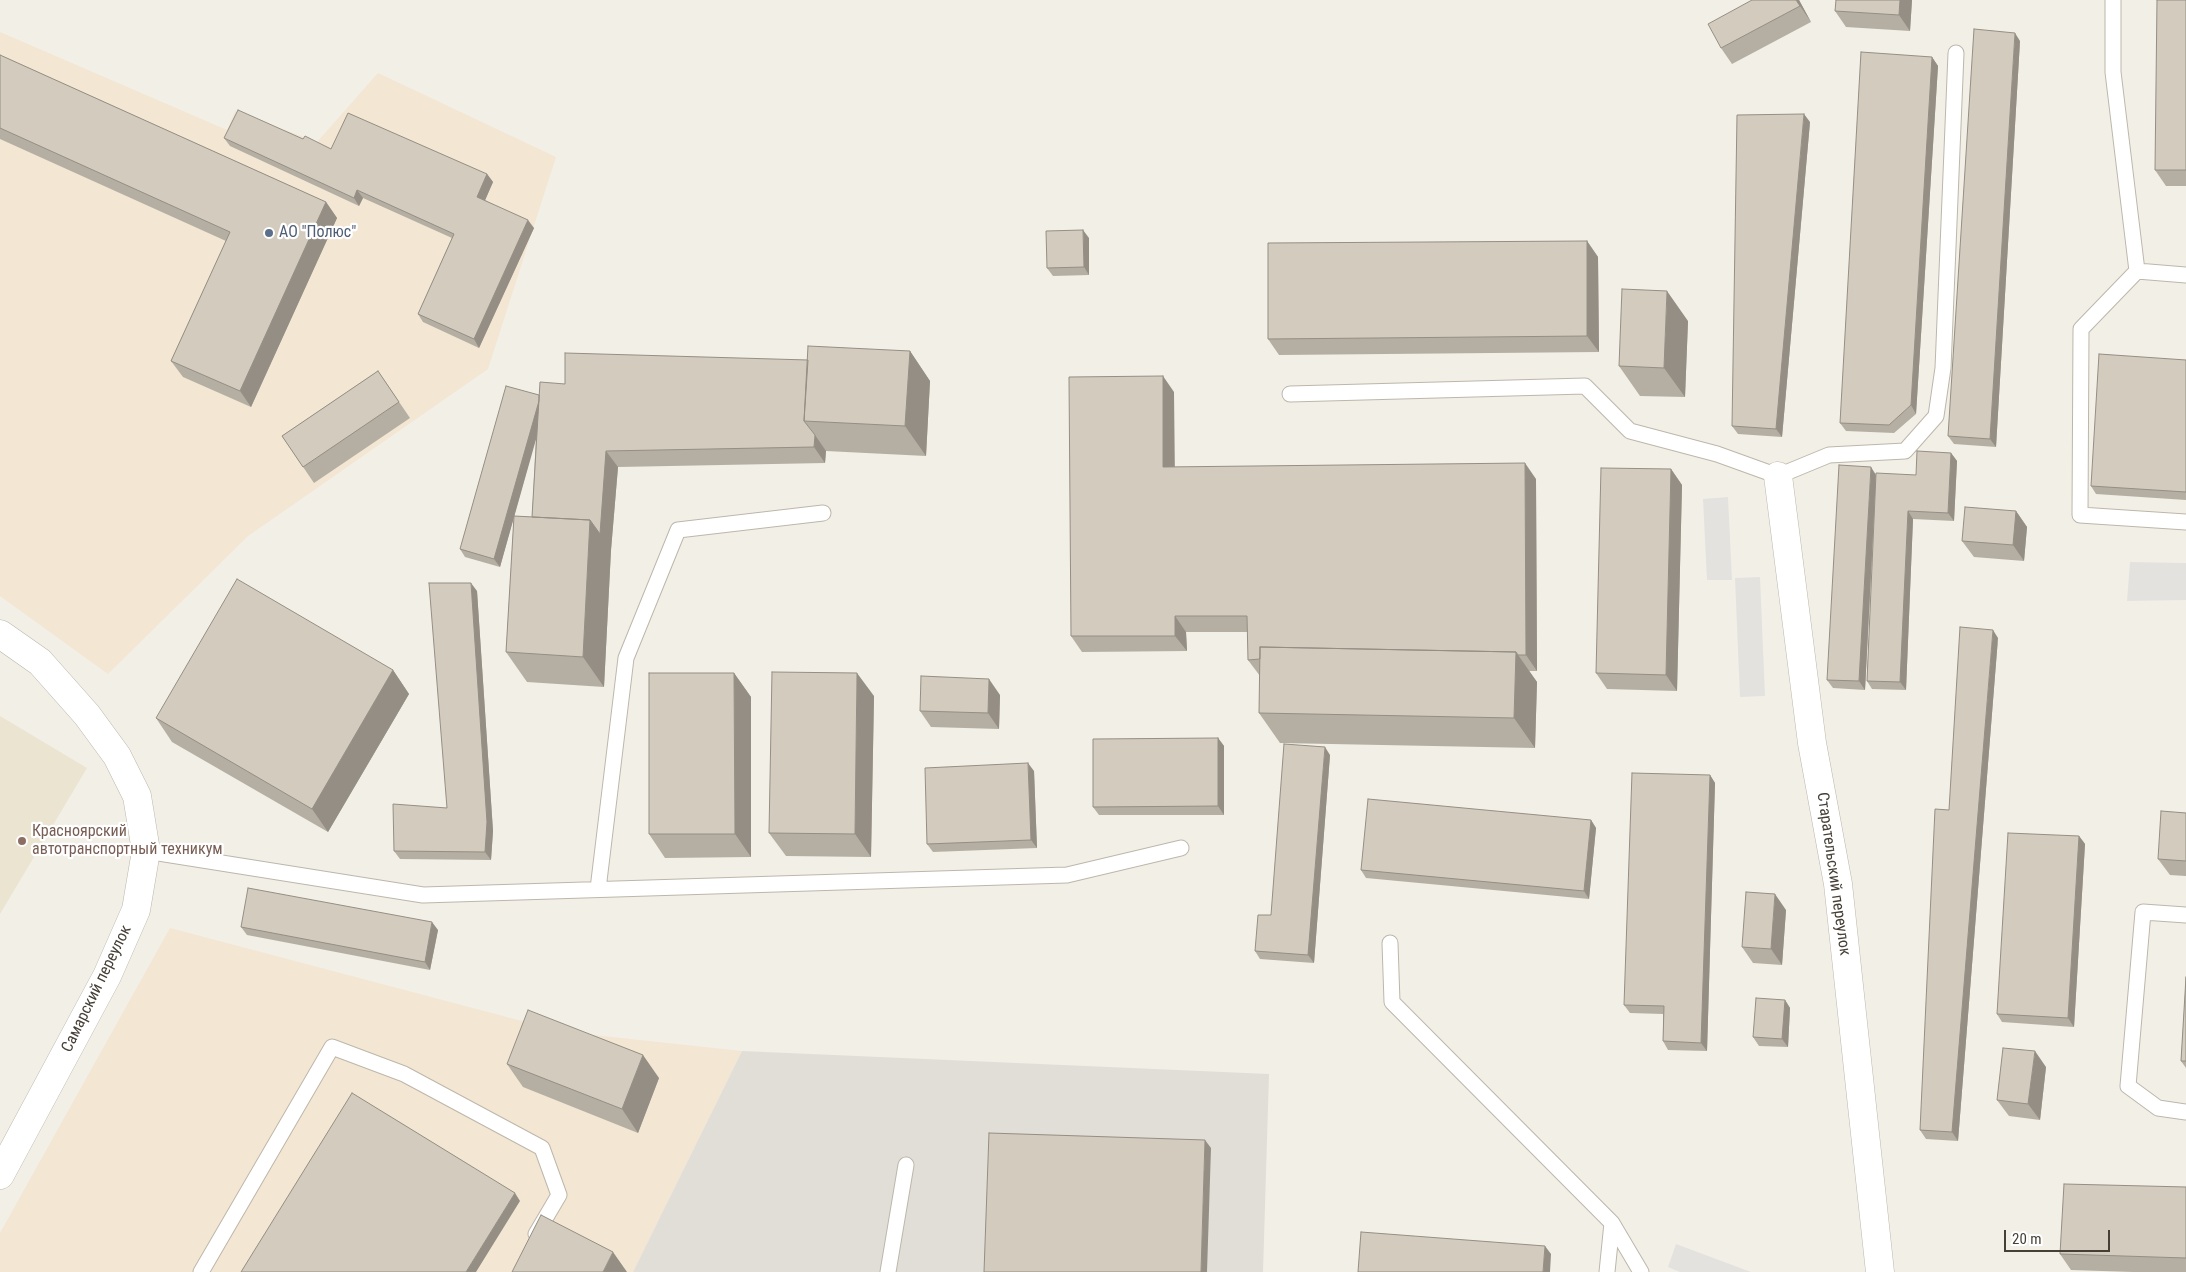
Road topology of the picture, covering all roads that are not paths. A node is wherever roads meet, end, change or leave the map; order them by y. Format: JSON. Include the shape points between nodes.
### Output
{"nodes":[{"id":1,"x":2113,"y":0,"type":"edge"},
{"id":2,"x":1956,"y":53,"type":"dead end"},
{"id":3,"x":2137,"y":271,"type":"junction"},
{"id":4,"x":2186,"y":275,"type":"edge"},
{"id":5,"x":1290,"y":394,"type":"dead end"},
{"id":6,"x":1778,"y":476,"type":"junction"},
{"id":7,"x":823,"y":513,"type":"dead end"},
{"id":8,"x":2186,"y":522,"type":"edge"},
{"id":9,"x":0,"y":634,"type":"edge"},
{"id":10,"x":1180,"y":848,"type":"dead end"},
{"id":11,"x":146,"y":851,"type":"junction"},
{"id":12,"x":598,"y":889,"type":"junction"},
{"id":13,"x":2186,"y":915,"type":"edge"},
{"id":14,"x":1390,"y":943,"type":"dead end"},
{"id":15,"x":2186,"y":1112,"type":"edge"},
{"id":16,"x":906,"y":1165,"type":"dead end"},
{"id":17,"x":0,"y":1175,"type":"edge"},
{"id":18,"x":1612,"y":1223,"type":"junction"},
{"id":19,"x":528,"y":1246,"type":"edge"},
{"id":20,"x":201,"y":1272,"type":"edge"},
{"id":21,"x":888,"y":1272,"type":"edge"},
{"id":22,"x":1607,"y":1272,"type":"edge"},
{"id":23,"x":1641,"y":1272,"type":"edge"},
{"id":24,"x":1880,"y":1272,"type":"edge"}],
"edges":[{"from":1,"to":3,"type":"lane","via":[[2113,72]]},
{"from":2,"to":6,"type":"lane","via":[[1943,368],[1936,416],[1906,451],[1829,455]]},
{"from":3,"to":4,"type":"lane"},
{"from":3,"to":8,"type":"lane","via":[[2081,329],[2080,515]]},
{"from":5,"to":6,"type":"lane","via":[[1585,386],[1630,431],[1716,454]]},
{"from":6,"to":24,"type":"street","name":"Старательский переулок","via":[[1812,743],[1838,884]]},
{"from":7,"to":12,"type":"lane","via":[[678,530],[626,658]]},
{"from":9,"to":11,"type":"street","name":"Самарский переулок","via":[[40,662],[87,715],[117,756],[137,796]]},
{"from":10,"to":12,"type":"lane","via":[[1067,875]]},
{"from":11,"to":12,"type":"lane","via":[[423,895]]},
{"from":11,"to":17,"type":"street","name":"Самарский переулок","via":[[136,910],[107,976]]},
{"from":13,"to":15,"type":"lane","via":[[2143,912],[2128,1086],[2158,1108]]},
{"from":14,"to":18,"type":"lane","via":[[1392,1002]]},
{"from":16,"to":21,"type":"lane"},
{"from":18,"to":22,"type":"lane"},
{"from":18,"to":23,"type":"lane"},
{"from":19,"to":20,"type":"lane","via":[[559,1195],[542,1148],[404,1074],[332,1047]]}]}
